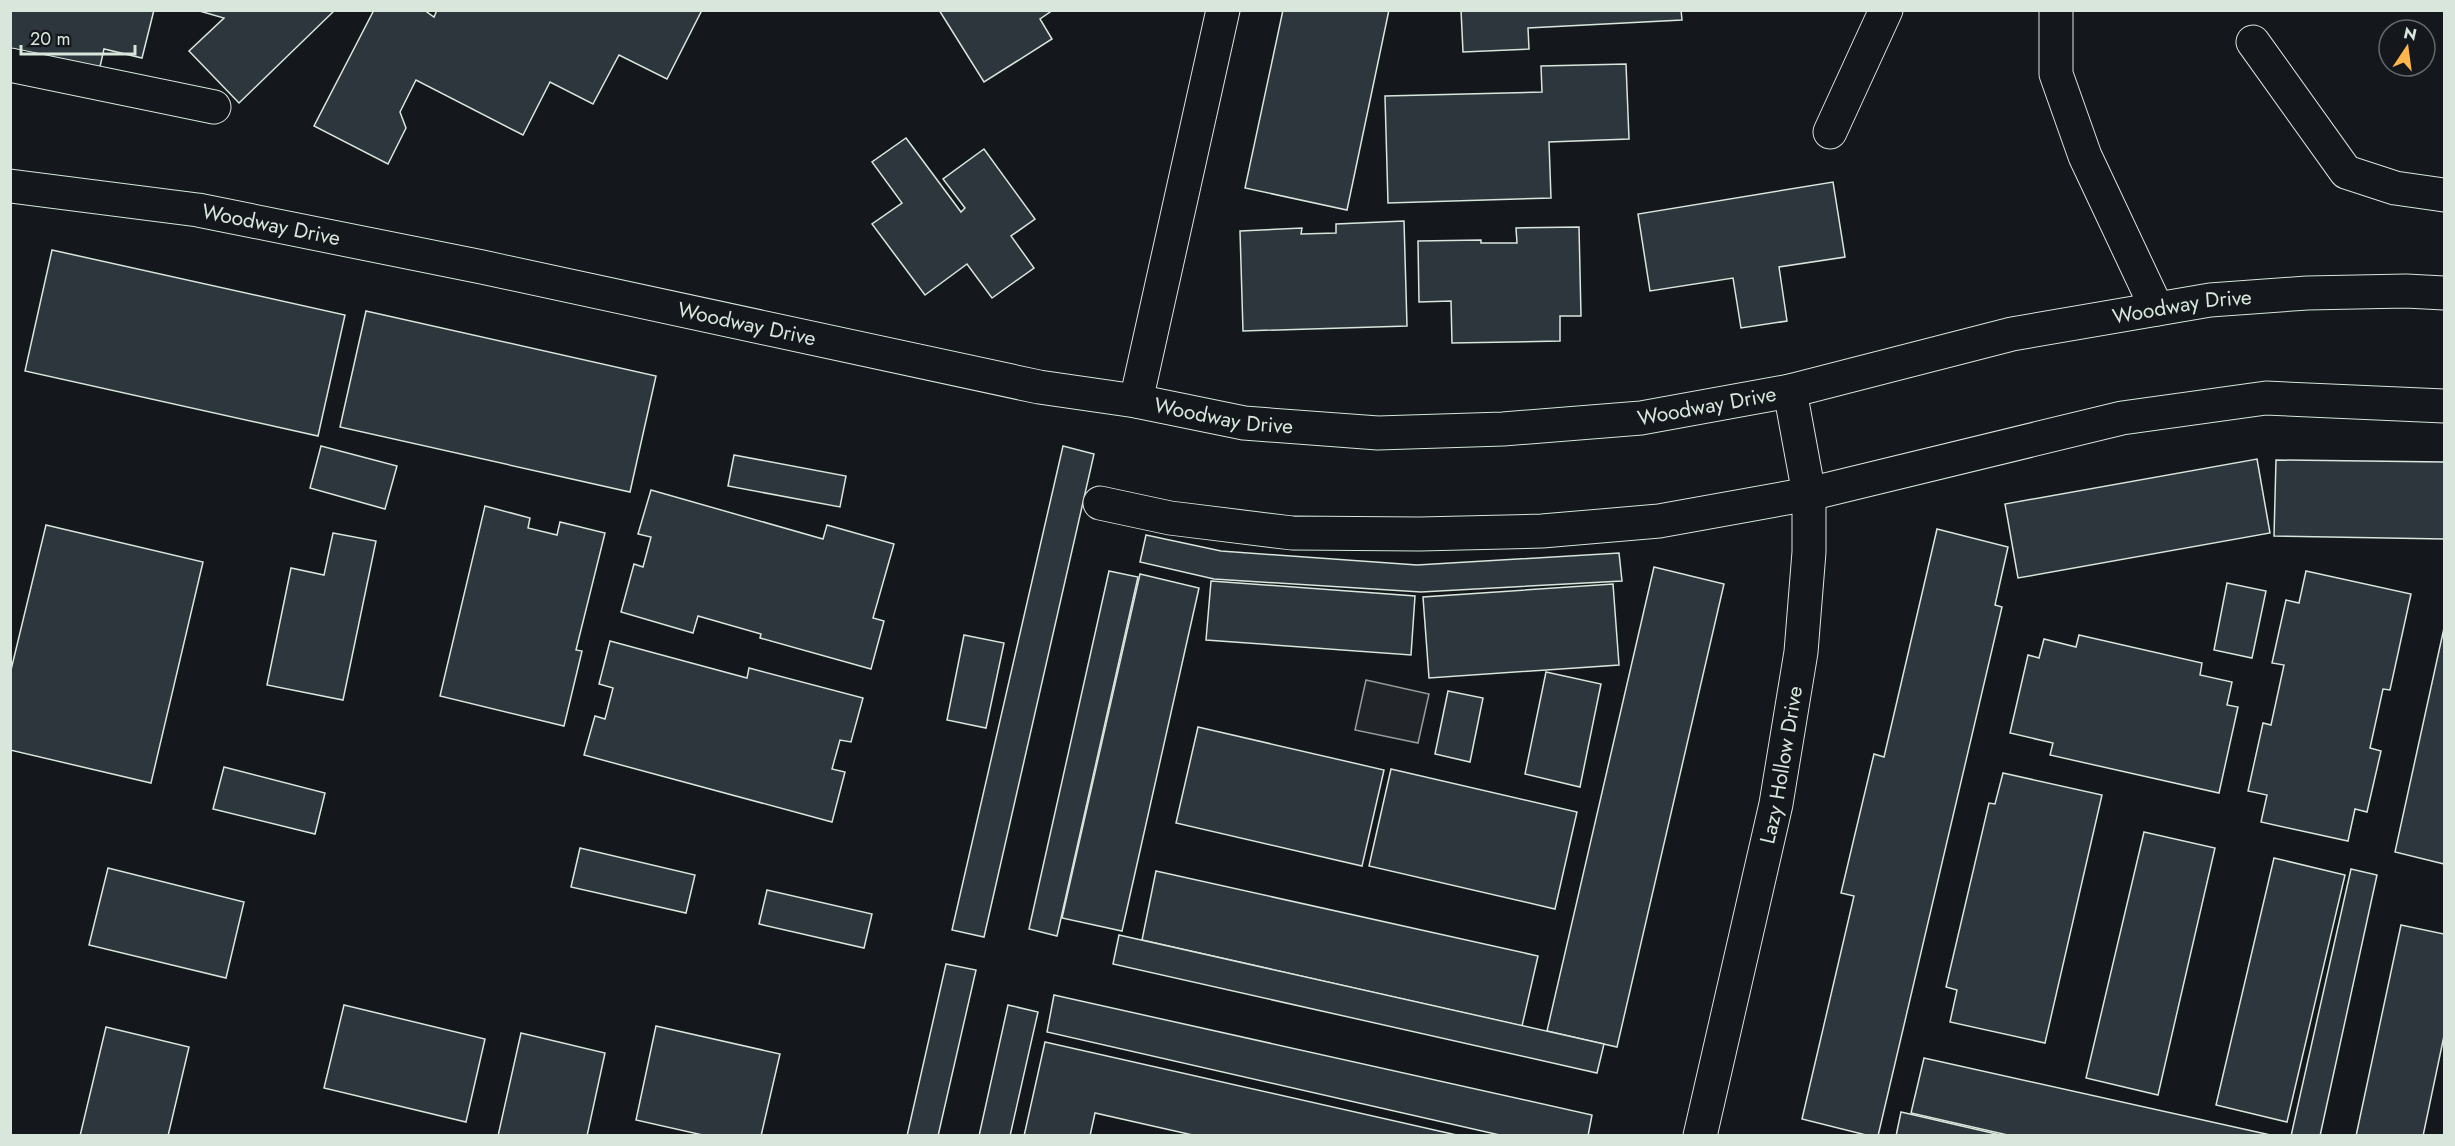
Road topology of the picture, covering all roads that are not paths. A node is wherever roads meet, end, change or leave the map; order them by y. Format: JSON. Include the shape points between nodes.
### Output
{"nodes":[{"id":1,"x":1223,"y":10,"type":"edge"},
{"id":2,"x":1886,"y":10,"type":"edge"},
{"id":3,"x":2055,"y":11,"type":"edge"},
{"id":4,"x":2253,"y":42,"type":"dead end"},
{"id":5,"x":10,"y":65,"type":"edge"},
{"id":6,"x":214,"y":107,"type":"dead end"},
{"id":7,"x":1830,"y":132,"type":"dead end"},
{"id":8,"x":10,"y":186,"type":"edge"},
{"id":9,"x":2445,"y":195,"type":"edge"},
{"id":10,"x":2445,"y":293,"type":"edge"},
{"id":11,"x":2157,"y":309,"type":"junction"},
{"id":12,"x":1790,"y":391,"type":"junction"},
{"id":13,"x":1136,"y":401,"type":"junction"},
{"id":14,"x":2445,"y":406,"type":"edge"},
{"id":15,"x":1809,"y":494,"type":"junction"},
{"id":16,"x":1100,"y":503,"type":"dead end"},
{"id":17,"x":1700,"y":1136,"type":"edge"}],
"edges":[{"from":1,"to":13,"type":"street"},
{"from":2,"to":7,"type":"street"},
{"from":3,"to":11,"type":"street","via":[[2056,74],[2085,156]]},
{"from":4,"to":9,"type":"street","via":[[2346,172],[2395,188]]},
{"from":5,"to":6,"type":"street"},
{"from":8,"to":13,"type":"street","name":"Woodway Drive","via":[[198,210],[1039,387]]},
{"from":10,"to":11,"type":"street","name":"Woodway Drive","via":[[2307,293],[2210,300]]},
{"from":11,"to":12,"type":"street","name":"Woodway Drive","via":[[2012,334]]},
{"from":12,"to":13,"type":"street","name":"Woodway Drive","via":[[1641,418],[1503,429],[1378,433],[1244,423]]},
{"from":12,"to":15,"type":"street","name":"Lazy Hollow Drive"},
{"from":14,"to":15,"type":"street","via":[[2266,398],[2156,413]]},
{"from":15,"to":16,"type":"street","via":[[1659,522],[1542,531],[1420,534],[1292,533],[1170,518]]},
{"from":15,"to":17,"type":"street","name":"Lazy Hollow Drive","via":[[1801,652],[1776,804]]}]}
